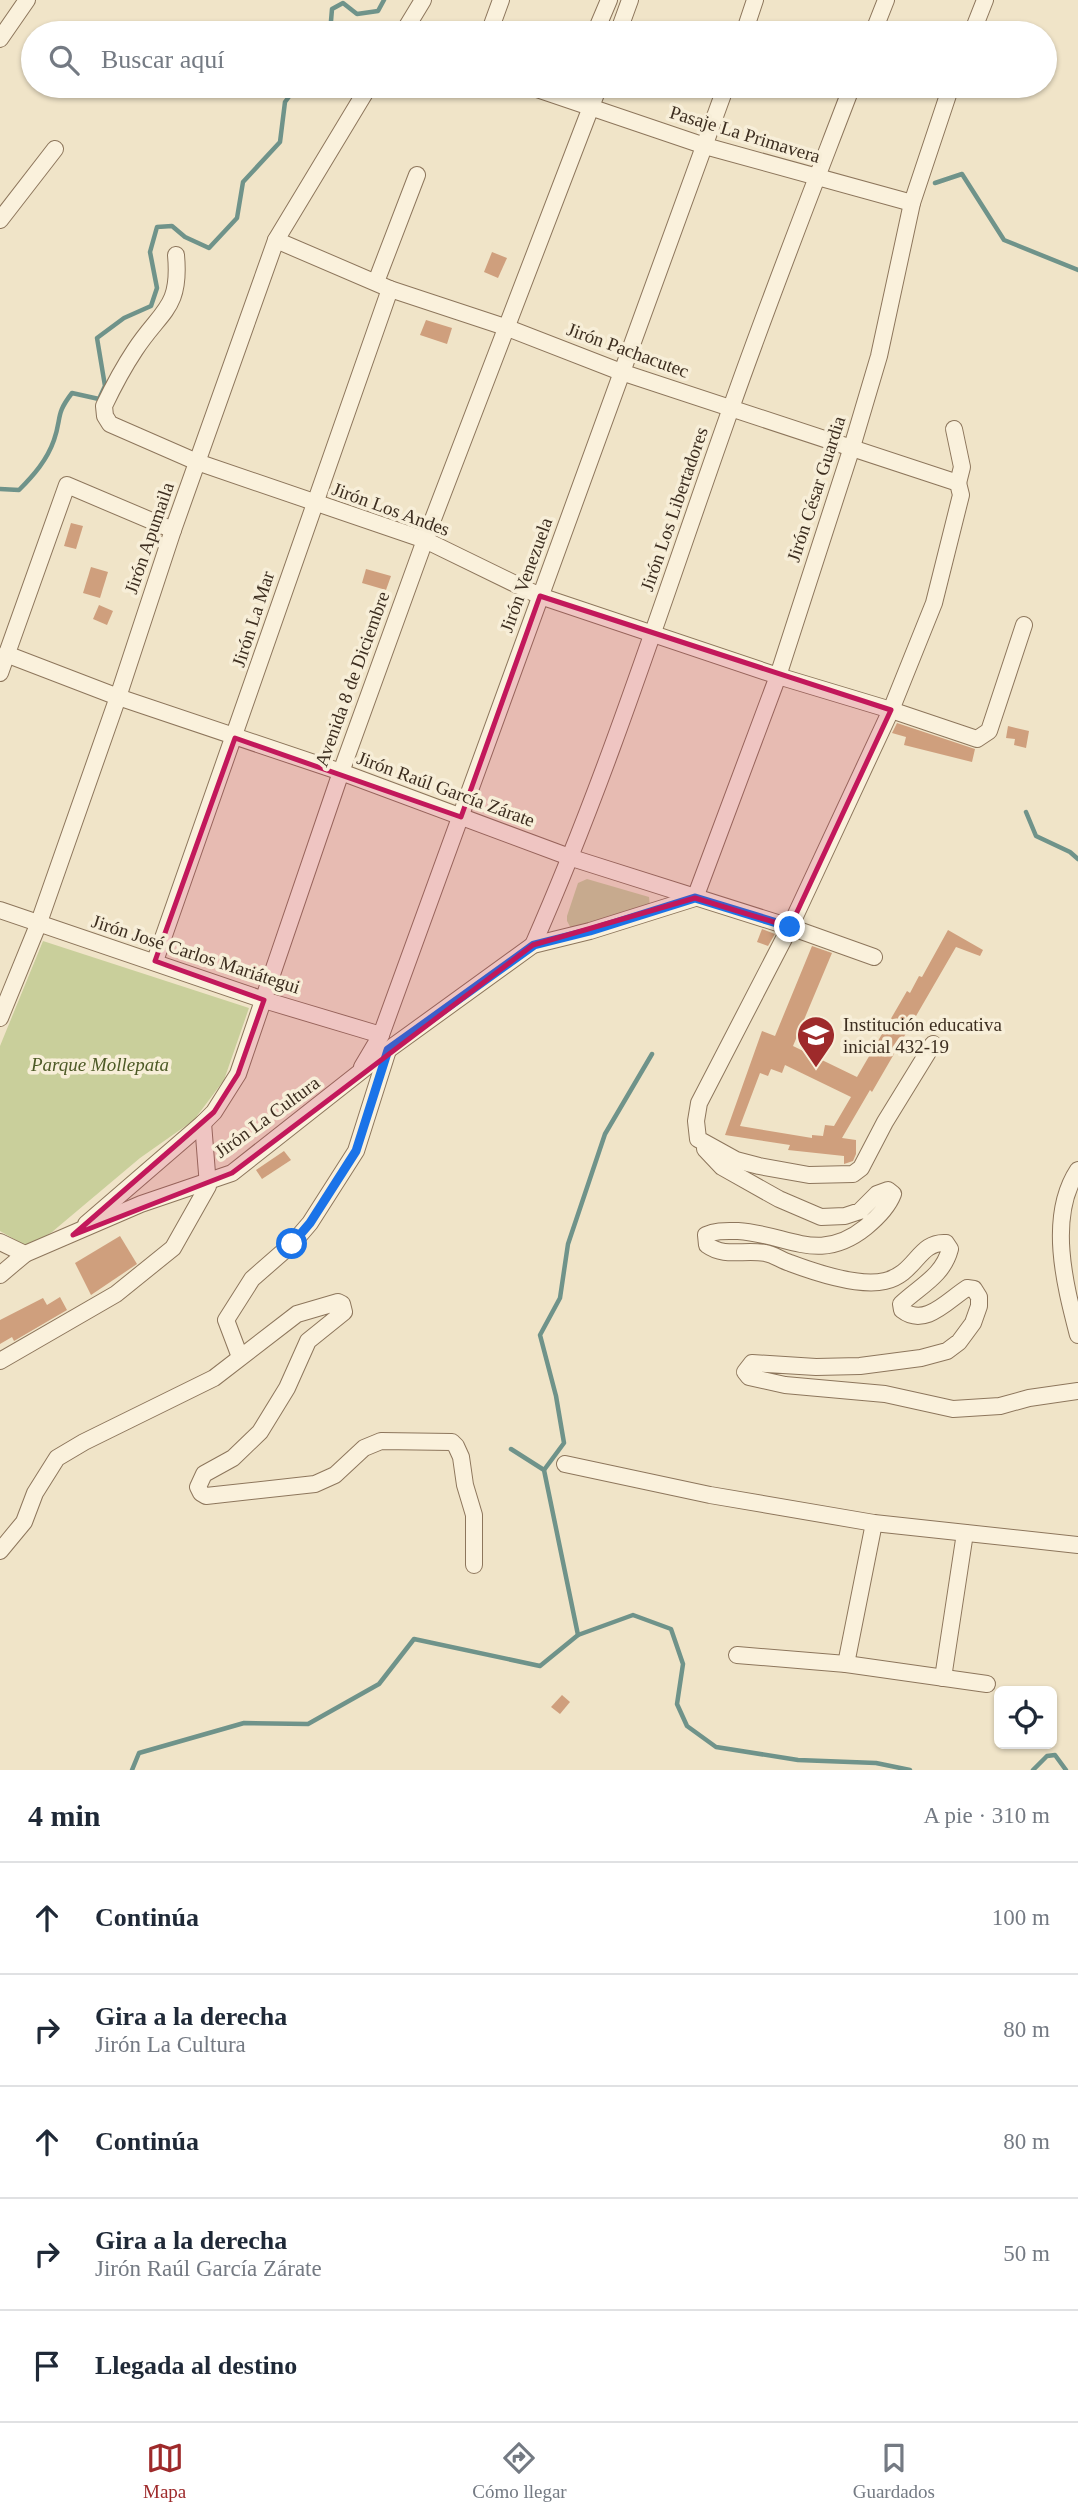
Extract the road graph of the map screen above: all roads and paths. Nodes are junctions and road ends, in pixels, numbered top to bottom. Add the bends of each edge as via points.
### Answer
1 (27, 0) edge
2 (423, 0) edge
3 (501, 0) edge
4 (609, 0) edge
5 (630, 0) edge
6 (755, 0) edge
7 (886, 0) edge
8 (985, 0) edge
9 (410, 21) edge
10 (493, 21) edge
11 (600, 21) edge
12 (622, 21) edge
13 (748, 21) edge
14 (878, 21) edge
15 (977, 21) edge
16 (0, 39) edge
17 (362, 98) edge
18 (578, 98) edge
19 (595, 98) edge
20 (722, 98) edge
21 (847, 98) edge
22 (947, 98) edge
23 (591, 108) junction
24 (705, 146) junction
25 (55, 149) dead end
26 (416, 175) dead end
27 (817, 178) junction
28 (912, 203) junction
29 (3, 210) edge
30 (276, 240) junction
31 (176, 255) dead end
32 (383, 285) junction
33 (505, 327) junction
34 (621, 372) junction
35 (731, 408) junction
36 (954, 429) dead end
37 (852, 447) junction
38 (197, 462) junction
39 (959, 489) junction
40 (313, 503) junction
41 (173, 530) junction
42 (425, 540) junction
43 (540, 596) junction
44 (1024, 625) dead end
45 (654, 634) junction
46 (6, 654) junction
47 (0, 673) edge
48 (778, 676) junction
49 (118, 697) junction
50 (891, 710) junction
51 (235, 737) junction
52 (341, 772) junction
53 (461, 817) junction
54 (572, 858) junction
55 (695, 898) junction
56 (0, 911) edge
57 (38, 925) junction
58 (790, 927) junction
59 (534, 945) junction
60 (874, 957) dead end
61 (155, 961) junction
62 (264, 1000) junction
63 (0, 1018) edge
64 (381, 1035) junction
65 (933, 1044) dead end
66 (388, 1050) junction
67 (358, 1075) junction
68 (203, 1123) junction
69 (698, 1139) junction
70 (1077, 1172) edge
71 (209, 1181) junction
72 (73, 1235) junction
73 (0, 1242) edge
74 (25, 1254) junction
75 (0, 1275) edge
76 (1077, 1329) edge
77 (240, 1357) junction
78 (0, 1361) edge
79 (1078, 1391) edge
80 (565, 1464) dead end
81 (874, 1523) junction
82 (965, 1533) junction
83 (1078, 1545) edge
84 (0, 1551) edge
85 (474, 1564) dead end
86 (737, 1655) dead end
87 (846, 1664) junction
88 (943, 1678) junction
89 (987, 1685) dead end

1 - 16 street
2 - 9 street
3 - 10 street
4 - 11 street
5 - 12 street
6 - 13 street
7 - 14 street
8 - 15 street
17 - 30 street, Jirón Apumaila
18 - 23 street, Pasaje La Primavera
19 - 23 street, Avenida 8 de Diciembre
20 - 24 street, Jirón Venezuela
21 - 27 street, Jirón Los Libertadores
22 - 28 street, Jirón César Guardia
23 - 24 street, Pasaje La Primavera
23 - 33 street, Avenida 8 de Diciembre
24 - 27 street, Pasaje La Primavera
24 - 34 street, Jirón Venezuela
25 - 29 street
26 - 32 street, Jirón La Mar
27 - 28 street, Pasaje La Primavera
27 - 35 street, Jirón Los Libertadores
28 - 37 street, Jirón César Guardia via 878,356
30 - 32 street, Jirón Pachacutec
30 - 38 street, Jirón Apumaila
31 - 38 street, Jirón Los Andes via 177,286 172,302 116,381 104,406 105,416 110,424
32 - 33 street, Jirón Pachacutec
32 - 40 street, Jirón La Mar
33 - 34 street, Jirón Pachacutec
33 - 42 street, Avenida 8 de Diciembre
34 - 35 street, Jirón Pachacutec
34 - 43 street, Jirón Venezuela
35 - 37 street, Jirón Pachacutec
35 - 45 street, Jirón Los Libertadores
36 - 39 street via 962,467
37 - 39 street, Jirón Pachacutec
37 - 48 street, Jirón César Guardia
38 - 40 street, Jirón Los Andes
38 - 41 street, Jirón Apumaila
39 - 50 street via 934,603
40 - 42 street, Jirón Los Andes
40 - 51 street, Jirón La Mar
41 - 46 street via 67,485
41 - 49 street, Jirón Apumaila
42 - 43 street, Jirón Los Andes
42 - 52 street, Avenida 8 de Diciembre
43 - 45 street, Jirón Los Andes
43 - 53 street, Jirón Venezuela
44 - 50 street, Jirón Los Andes via 989,731 977,739
45 - 48 street, Jirón Los Andes
45 - 54 street, Jirón Los Libertadores
46 - 47 street
46 - 49 street, Jirón Raúl García Zárate
48 - 50 street, Jirón Los Andes
48 - 55 street, Jirón César Guardia
49 - 51 street, Jirón Raúl García Zárate
49 - 57 street, Jirón Apumaila
50 - 58 street
51 - 52 street, Jirón Raúl García Zárate
51 - 61 street, Jirón La Mar
52 - 53 street, Jirón Raúl García Zárate
52 - 62 street, Avenida 8 de Diciembre
53 - 54 street, Jirón Raúl García Zárate
53 - 64 street, Jirón Venezuela
54 - 55 street, Jirón Raúl García Zárate
54 - 59 street, Jirón Los Libertadores
55 - 58 street, Jirón Raúl García Zárate
55 - 59 street
56 - 57 street, Jirón José Carlos Mariátegui
57 - 61 street, Jirón José Carlos Mariátegui
57 - 63 street, Jirón Apumaila
58 - 60 street, Jirón Raúl García Zárate
58 - 69 street via 699,1103
59 - 66 street, Jirón La Cultura
61 - 62 street, Jirón José Carlos Mariátegui
62 - 64 street, Jirón José Carlos Mariátegui
62 - 68 street, Avenida 8 de Diciembre via 238,1074
64 - 67 street, Jirón Venezuela
65 - 69 street via 861,1168 853,1174 809,1175 759,1166 736,1160
66 - 67 street, Jirón La Cultura
66 - 77 street via 356,1151 310,1223 252,1279 226,1320
67 - 71 street, Jirón La Cultura via 232,1172
68 - 71 street
68 - 72 street, Avenida 8 de Diciembre
69 - 79 street via 722,1167 821,1217 860,1211 883,1190 893,1194 864,1228 833,1245 802,1246 747,1232 719,1231 706,1235 707,1245 713,1249 763,1252 824,1275 882,1282 899,1277 929,1247 946,1243 950,1249 944,1265 901,1304 902,1310 930,1314 967,1288 979,1297 973,1323 947,1351 860,1366 752,1363 745,1372 749,1377 885,1394 953,1409 1000,1406
70 - 76 street via 1064,1203 1061,1244
71 - 72 street, Jirón La Cultura via 141,1204
71 - 78 street via 173,1248 116,1294
72 - 74 street, Jirón La Cultura
73 - 74 street
74 - 75 street, Jirón La Cultura
77 - 84 street via 197,1388 57,1458 35,1493 24,1522
77 - 85 street via 297,1314 330,1303 344,1307 336,1320 308,1341 260,1432 233,1458 204,1474 198,1486 201,1493 225,1495 315,1484 381,1441 452,1442 461,1457 474,1515
80 - 81 street
81 - 82 street
81 - 87 street
82 - 83 street
82 - 88 street
86 - 87 street
87 - 88 street
88 - 89 street

